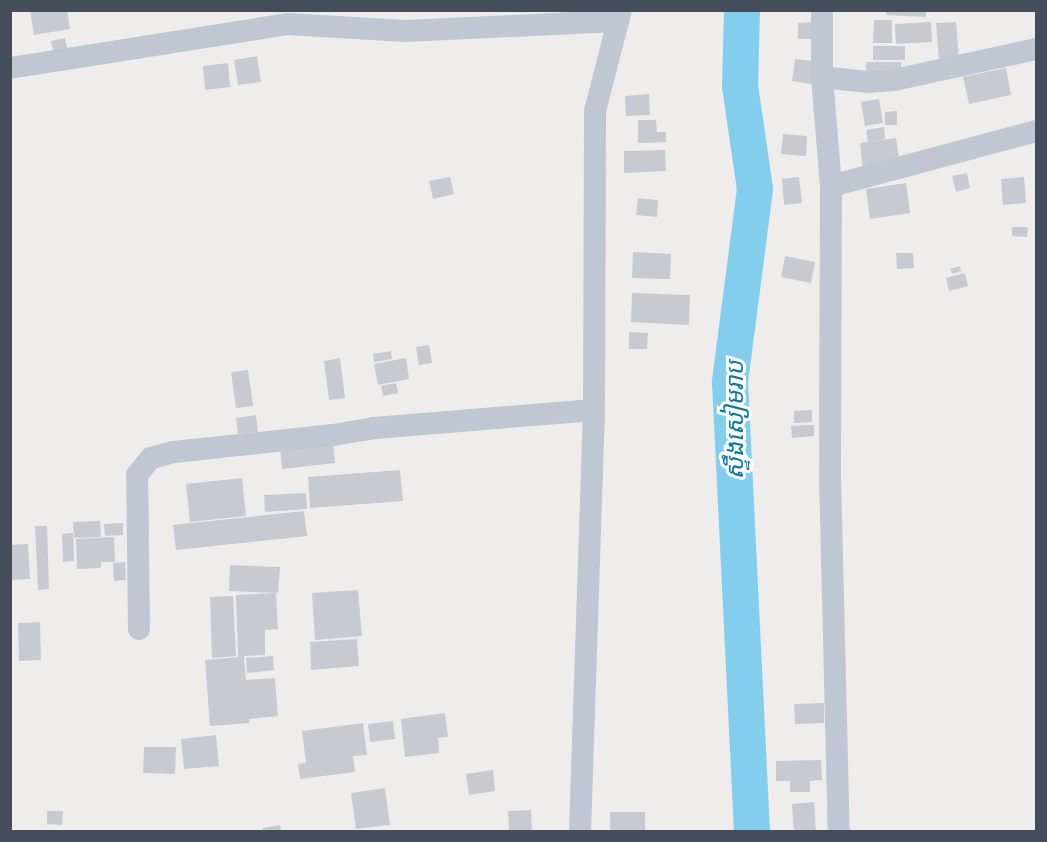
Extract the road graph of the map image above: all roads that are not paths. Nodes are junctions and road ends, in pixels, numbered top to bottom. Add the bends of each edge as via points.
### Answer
1 (822, 10) edge
2 (618, 16) edge
3 (1036, 49) edge
4 (10, 69) edge
5 (822, 77) junction
6 (1036, 131) edge
7 (831, 186) junction
8 (594, 410) junction
9 (139, 629) dead end
10 (580, 831) edge
11 (839, 831) edge

1 - 5 street
2 - 4 street via 406,31 287,24
2 - 8 street via 595,111
3 - 5 street via 894,80 867,82
5 - 7 street
6 - 7 street
7 - 11 street via 830,476
8 - 9 street via 375,428 151,458 137,475
8 - 10 street

